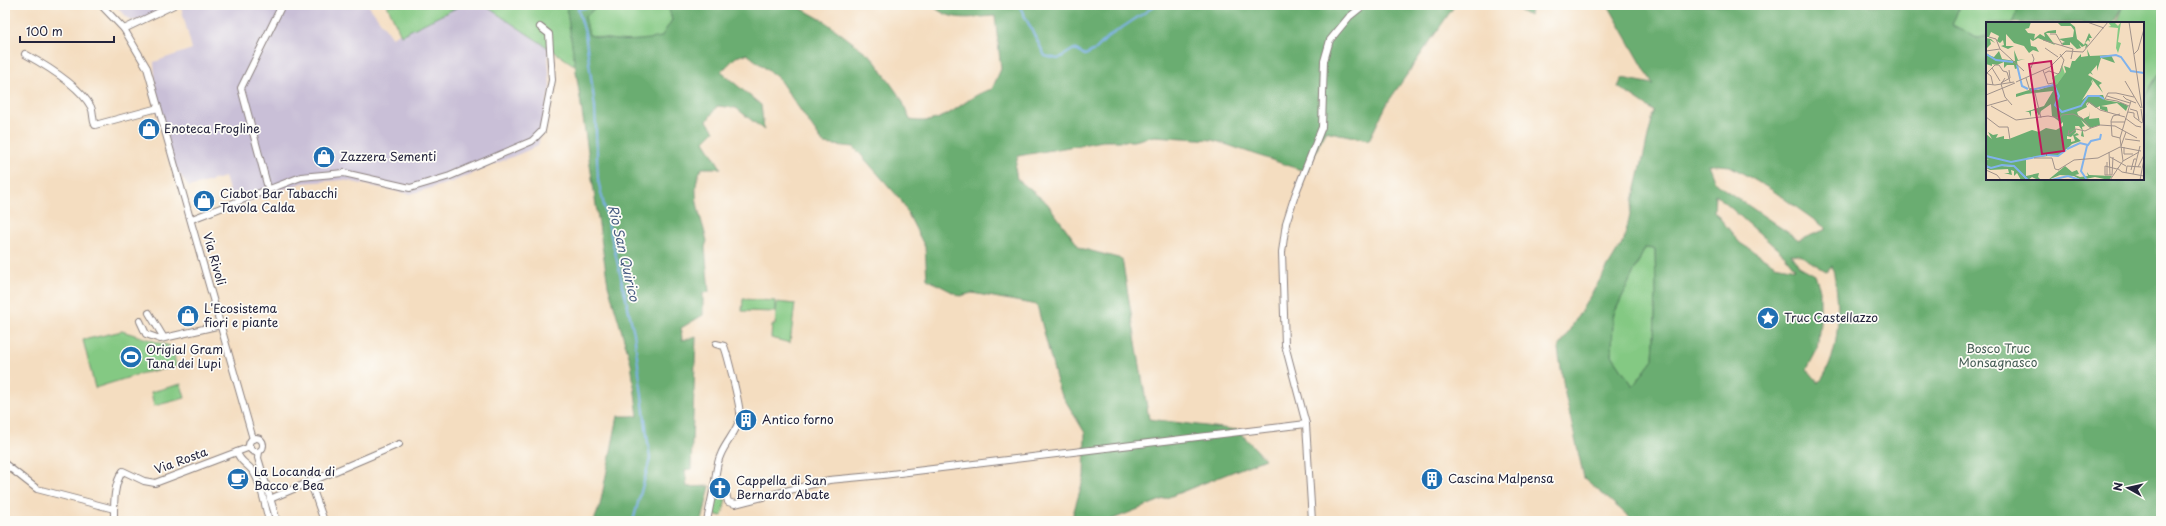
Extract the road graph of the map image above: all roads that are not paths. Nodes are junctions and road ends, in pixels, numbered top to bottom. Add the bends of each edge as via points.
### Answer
1 (101, 5) edge
2 (174, 5) edge
3 (282, 5) edge
4 (1364, 5) edge
5 (540, 27) dead end
6 (124, 29) junction
7 (25, 54) dead end
8 (158, 108) junction
9 (268, 188) junction
10 (192, 219) junction
11 (149, 313) dead end
12 (140, 322) dead end
13 (221, 325) junction
14 (164, 338) junction
15 (716, 344) dead end
16 (1306, 424) junction
17 (253, 439) junction
18 (399, 444) dead end
19 (250, 447) junction
20 (237, 452) junction
21 (258, 452) junction
22 (5, 464) edge
23 (310, 481) junction
24 (715, 481) junction
25 (270, 499) junction
26 (114, 509) junction
27 (114, 521) edge
28 (269, 521) edge
29 (277, 521) edge
30 (324, 521) edge
31 (707, 521) edge
32 (1312, 521) edge

1 - 6 street, Via Rivoli
2 - 6 street
3 - 9 street via 241,88
4 - 16 street via 1349,17 1330,40 1324,61 1322,127 1286,222 1282,252 1285,345
5 - 9 street via 549,34 552,80 542,131 532,141 450,176 410,188 344,173 301,177
6 - 8 street, Via Rivoli via 147,68
7 - 8 street via 50,67 91,106 95,125
8 - 10 street, Via Rivoli
9 - 10 street
10 - 13 street, Via Rivoli
11 - 14 street
12 - 14 street via 146,334
13 - 14 street
13 - 17 street, Via Rivoli
15 - 24 street via 724,346 727,352 734,390 741,410 738,424 721,454
16 - 24 street via 829,480 735,504 728,502 724,484
16 - 32 street
17 - 19 street
17 - 21 street, Via Rivoli via 260,439 263,443
18 - 23 street
19 - 20 street, Via Rosta
19 - 21 street via 252,451
20 - 26 street, Via Rosta via 155,483 123,471 117,485
20 - 28 street via 241,462 250,468 256,478
21 - 25 street, Via Rivoli
22 - 26 street via 37,490
23 - 25 street
23 - 30 street
24 - 31 street
25 - 29 street, Via Rivoli
26 - 27 street, Via Rosta

